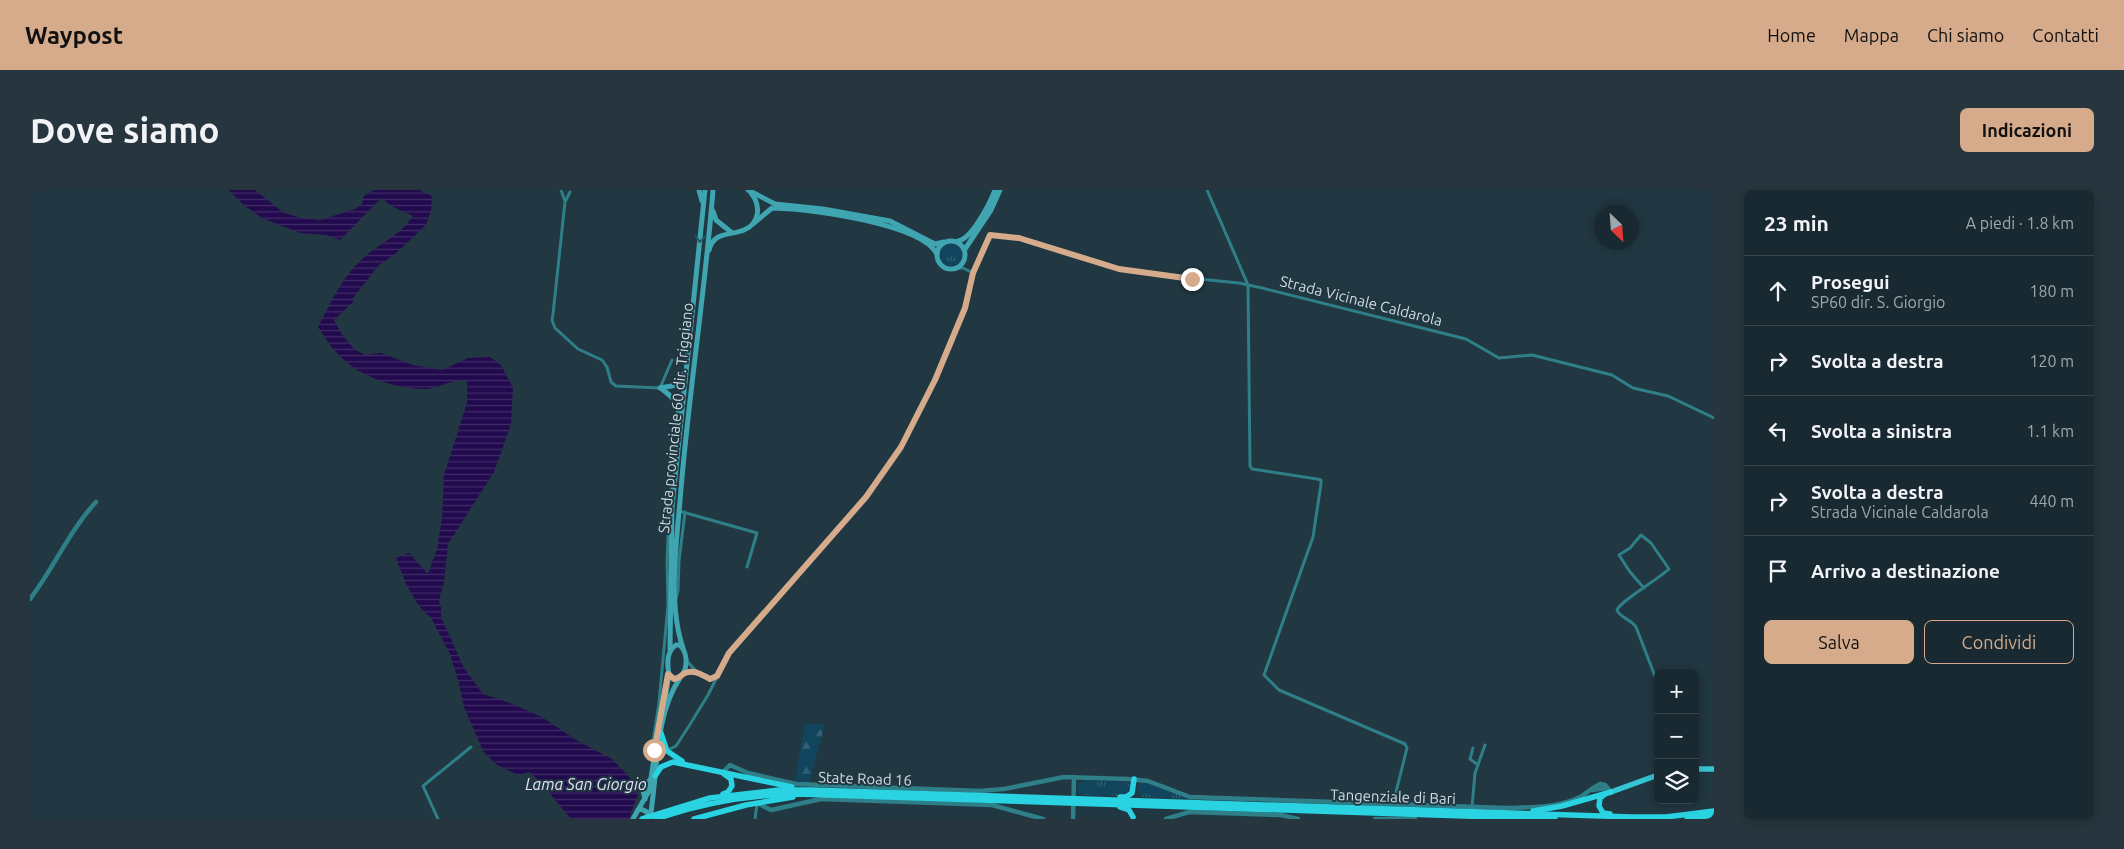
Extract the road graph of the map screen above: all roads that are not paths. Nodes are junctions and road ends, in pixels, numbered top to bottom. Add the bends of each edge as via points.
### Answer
1 (562, 190) edge
2 (699, 190) edge
3 (705, 190) edge
4 (713, 190) edge
5 (748, 190) edge
6 (995, 190) edge
7 (1000, 190) edge
8 (1208, 190) edge
9 (571, 191) edge
10 (712, 199) junction
11 (565, 202) junction
12 (703, 212) junction
13 (754, 223) junction
14 (732, 232) junction
15 (944, 242) junction
16 (958, 242) junction
17 (965, 249) junction
18 (937, 254) junction
19 (964, 265) junction
20 (973, 273) junction
21 (1248, 285) junction
22 (702, 288) junction
23 (690, 343) junction
24 (672, 360) dead end
25 (660, 388) junction
26 (1714, 418) edge
27 (679, 441) junction
28 (675, 479) junction
29 (96, 502) dead end
30 (679, 511) junction
31 (685, 512) junction
32 (747, 567) dead end
33 (1644, 588) junction
34 (30, 599) edge
35 (675, 600) junction
36 (683, 648) junction
37 (670, 650) junction
38 (666, 660) junction
39 (686, 661) junction
40 (696, 672) junction
41 (1654, 673) edge
42 (668, 674) junction
43 (682, 676) junction
44 (717, 676) junction
45 (710, 679) junction
46 (712, 686) junction
47 (661, 733) junction
48 (1485, 745) dead end
49 (471, 747) dead end
50 (1473, 748) dead end
51 (667, 751) junction
52 (654, 753) junction
53 (686, 764) junction
54 (1478, 765) junction
55 (1699, 769) edge
56 (1714, 769) edge
57 (722, 772) junction
58 (1654, 776) edge
59 (653, 777) junction
60 (1074, 777) junction
61 (1134, 779) junction
62 (1134, 788) junction
63 (1609, 790) junction
64 (812, 792) junction
65 (710, 798) junction
66 (645, 799) junction
67 (1071, 801) joint
68 (1083, 801) junction
69 (724, 803) junction
70 (757, 803) junction
71 (1179, 804) junction
72 (1393, 804) junction
73 (1472, 807) junction
74 (735, 808) junction
75 (638, 810) junction
76 (1714, 811) edge
77 (720, 812) junction
78 (1515, 813) junction
79 (663, 814) junction
80 (1714, 815) edge
81 (1632, 817) junction
82 (1133, 818) edge
83 (438, 819) edge
84 (633, 819) edge
85 (642, 819) edge
86 (650, 819) edge
87 (656, 819) edge
88 (694, 819) edge
89 (755, 819) edge
90 (1043, 819) edge
91 (1073, 819) edge
92 (1169, 819) edge
93 (1298, 819) edge
94 (1374, 819) edge
95 (1415, 819) edge
96 (1555, 819) edge
97 (1687, 819) edge

1 - 9 street
1 - 11 street
2 - 12 main road
3 - 12 main road
4 - 10 main road, Strada provinciale 60 dir. Triggiano
5 - 13 main road via 758,205
5 - 15 main road via 775,204 890,221 935,244
6 - 16 main road via 974,227
7 - 17 main road
8 - 21 street
9 - 11 street
10 - 14 main road via 716,220
10 - 22 main road, Strada provinciale 60 dir. Triggiano
11 - 25 street via 553,324 578,349 602,360 613,385
12 -> 23 main road
13 - 14 main road via 743,231
13 - 18 main road via 772,208 869,220 889,225 932,248
14 - 22 main road via 710,244
15 - 16 main road
15 - 18 main road
16 - 17 main road
17 - 19 main road
18 - 19 main road via 948,269
19 - 20 street
20 - 21 street, Strada Vicinale Caldarola via 990,235 1019,238 1133,272
20 - 44 street via 965,308 935,380 901,447 866,497 729,653
21 - 26 street, Strada Vicinale Caldarola via 1466,339 1498,358 1532,355 1612,375 1633,388 1668,396
21 - 72 street via 1250,466 1252,469 1321,480 1313,537 1264,675 1279,690 1405,744
22 - 30 main road, Strada provinciale 60 dir. Triggiano
23 - 25 main road via 680,382
23 - 27 main road
24 - 25 street
25 - 27 main road via 670,394 679,408
27 - 28 main road
28 - 37 main road via 670,543
28 - 38 street via 670,492
29 - 34 street via 82,518
30 - 31 street
30 - 35 main road, Strada provinciale 60 dir. Triggiano
31 - 32 street via 757,533
31 - 35 street
33 - 33 street via 1669,569 1651,543 1641,535 1620,555
33 - 41 street via 1620,604 1617,610 1636,626
35 - 36 main road, Strada provinciale 60 dir. Triggiano
36 - 37 main road via 678,644
36 - 39 main road, Strada provinciale 60 dir. Triggiano
37 - 38 main road
38 - 42 main road
38 - 52 street via 653,741
39 - 40 street
39 - 43 main road
40 - 43 street
40 - 45 street
42 - 43 main road via 674,679
42 - 52 main road
43 - 47 main road via 670,696
44 - 45 street
44 - 46 street
45 - 46 street
46 - 51 street via 685,733
47 - 51 highway
47 - 59 main road
48 - 54 street
49 - 83 street via 422,786
50 - 54 street via 1470,759
51 - 53 highway
52 - 59 main road
53 - 57 highway
53 - 59 highway via 668,762
54 - 73 street
55 - 56 main road
57 - 60 street via 730,765 748,773 796,784 980,791
57 - 64 highway
57 - 65 highway via 730,779 731,789
58 - 63 main road
59 - 66 main road
59 - 66 main road via 647,783 641,782
59 - 86 main road
60 - 61 street
60 - 91 street
61 - 62 highway
61 - 72 street via 1190,797
62 - 68 highway via 1126,797 1096,797
62 - 71 highway via 1141,798 1170,799
63 - 73 street via 1600,784 1576,798 1551,805
63 - 78 highway via 1562,806
63 - 81 highway via 1600,798 1601,811
64 - 65 highway, State Road 16 via 763,791
64 - 67 highway, State Road 16
64 - 69 highway, State Road 16
64 - 70 highway
65 - 79 highway, State Road 16
66 - 75 main road
67 - 68 highway, Tangenziale di Bari
68 - 71 highway, Tangenziale di Bari
68 - 82 highway via 1095,807 1126,808
69 - 74 highway
69 - 77 highway
69 - 79 highway, State Road 16
70 - 74 highway
70 - 89 street
70 - 90 street via 771,810 821,799 992,805
71 - 78 highway, Tangenziale di Bari
71 - 82 highway via 1171,809 1143,808
71 - 96 highway, Tangenziale di Bari
72 - 73 street
74 - 77 highway
75 - 84 main road
75 - 86 main road via 645,810
76 - 81 highway, Tangenziale di Bari
77 - 88 highway
78 - 81 highway, Tangenziale di Bari
79 - 85 highway
79 - 87 highway
80 - 97 highway
92 - 93 street via 1189,812 1281,815
94 - 95 street

